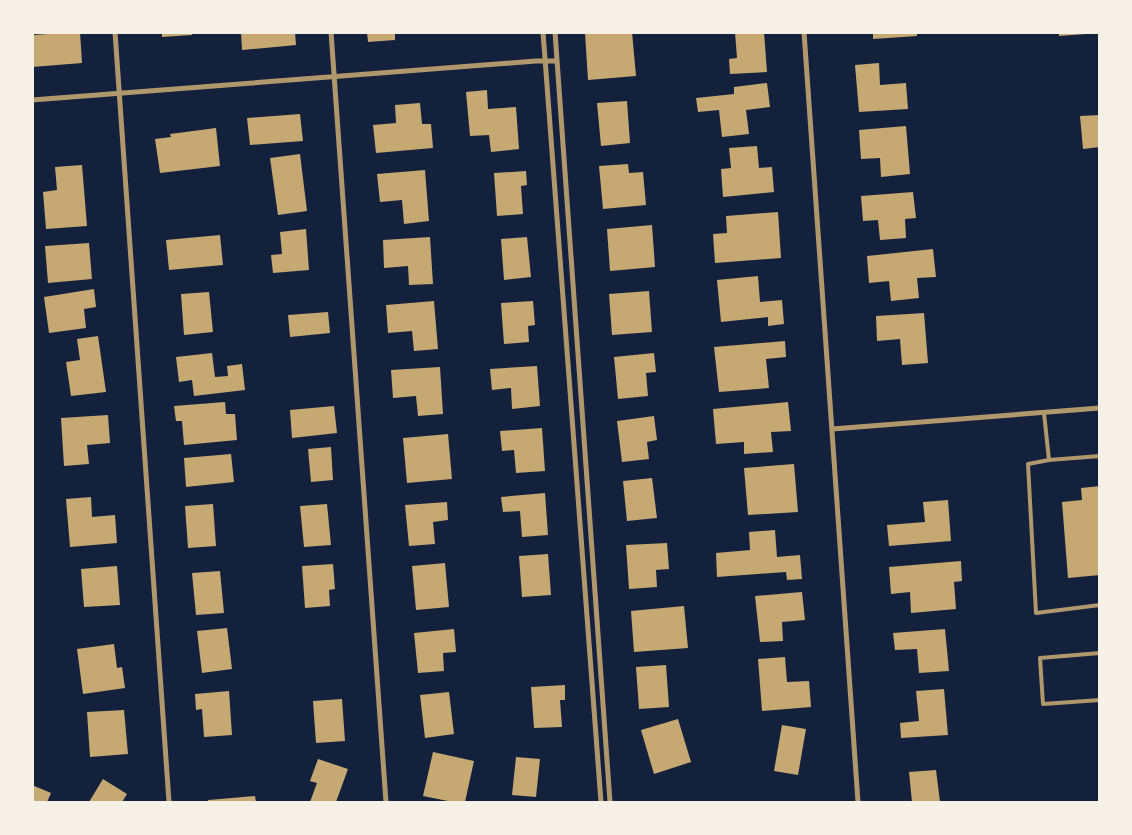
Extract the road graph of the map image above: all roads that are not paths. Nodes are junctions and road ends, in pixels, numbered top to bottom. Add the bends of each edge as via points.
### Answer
1 (115, 32) edge
2 (331, 32) edge
3 (544, 32) edge
4 (555, 32) edge
5 (804, 32) edge
6 (545, 60) junction
7 (556, 61) junction
8 (334, 77) junction
9 (119, 94) junction
10 (32, 100) edge
11 (1100, 408) edge
12 (1044, 413) junction
13 (832, 429) junction
14 (1100, 456) edge
15 (1050, 460) junction
16 (1100, 605) edge
17 (1100, 653) edge
18 (1100, 700) edge
19 (169, 802) edge
20 (386, 802) edge
21 (601, 802) edge
22 (610, 802) edge
23 (858, 802) edge

1 - 9 street
2 - 8 street
3 - 6 street
4 - 7 street
5 - 13 street
6 - 7 street
6 - 8 street
6 - 21 street
7 - 22 street
8 - 9 street
8 - 20 street
9 - 10 street
9 - 19 street
11 - 12 street
12 - 13 street
12 - 15 lane
13 - 23 street
14 - 15 lane
15 - 16 lane via 1028,464 1036,613
17 - 18 lane via 1040,658 1043,704

